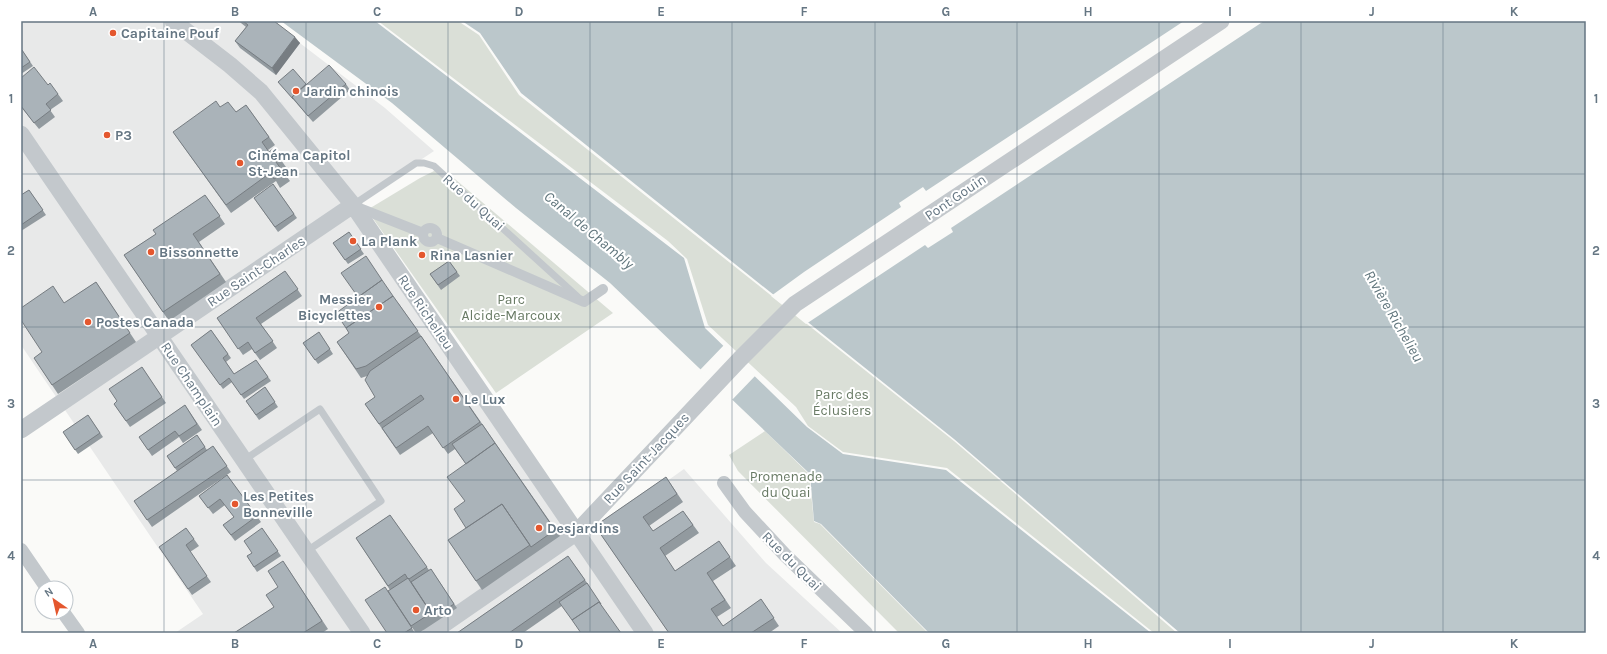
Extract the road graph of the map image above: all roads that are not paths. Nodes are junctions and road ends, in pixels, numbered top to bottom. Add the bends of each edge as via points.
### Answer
1 (173, 21) edge
2 (1221, 21) edge
3 (21, 134) edge
4 (353, 205) junction
5 (603, 289) dead end
6 (584, 302) junction
7 (159, 336) junction
8 (706, 394) joint
9 (21, 430) edge
10 (244, 460) junction
11 (724, 483) dead end
12 (577, 532) junction
13 (21, 550) edge
14 (306, 552) junction
15 (42, 580) edge
16 (69, 620) edge
17 (78, 633) edge
18 (362, 633) edge
19 (431, 633) edge
20 (645, 633) edge
21 (866, 633) edge

1 - 4 street, Rue Richelieu via 260,92
2 - 8 street, Pont Gouin via 794,304
3 - 7 street, Rue Champlain
4 - 6 street via 423,233 423,238 429,242 434,242 437,238
4 - 6 lane, Rue du Quai via 416,164 434,166
4 - 7 street, Rue Saint-Charles
4 - 12 street, Rue Richelieu
5 - 6 street
7 - 9 street, Rue Saint-Charles
7 - 10 street, Rue Champlain
8 - 12 street, Rue Saint-Jacques
10 - 14 street, Rue Champlain
10 - 14 lane via 320,409 382,501
11 - 21 street, Rue du Quai via 745,512 785,555
12 - 19 street, Rue Saint-Jacques
12 - 20 street, Rue Richelieu
13 - 15 street
14 - 18 street, Rue Champlain
16 - 17 street

